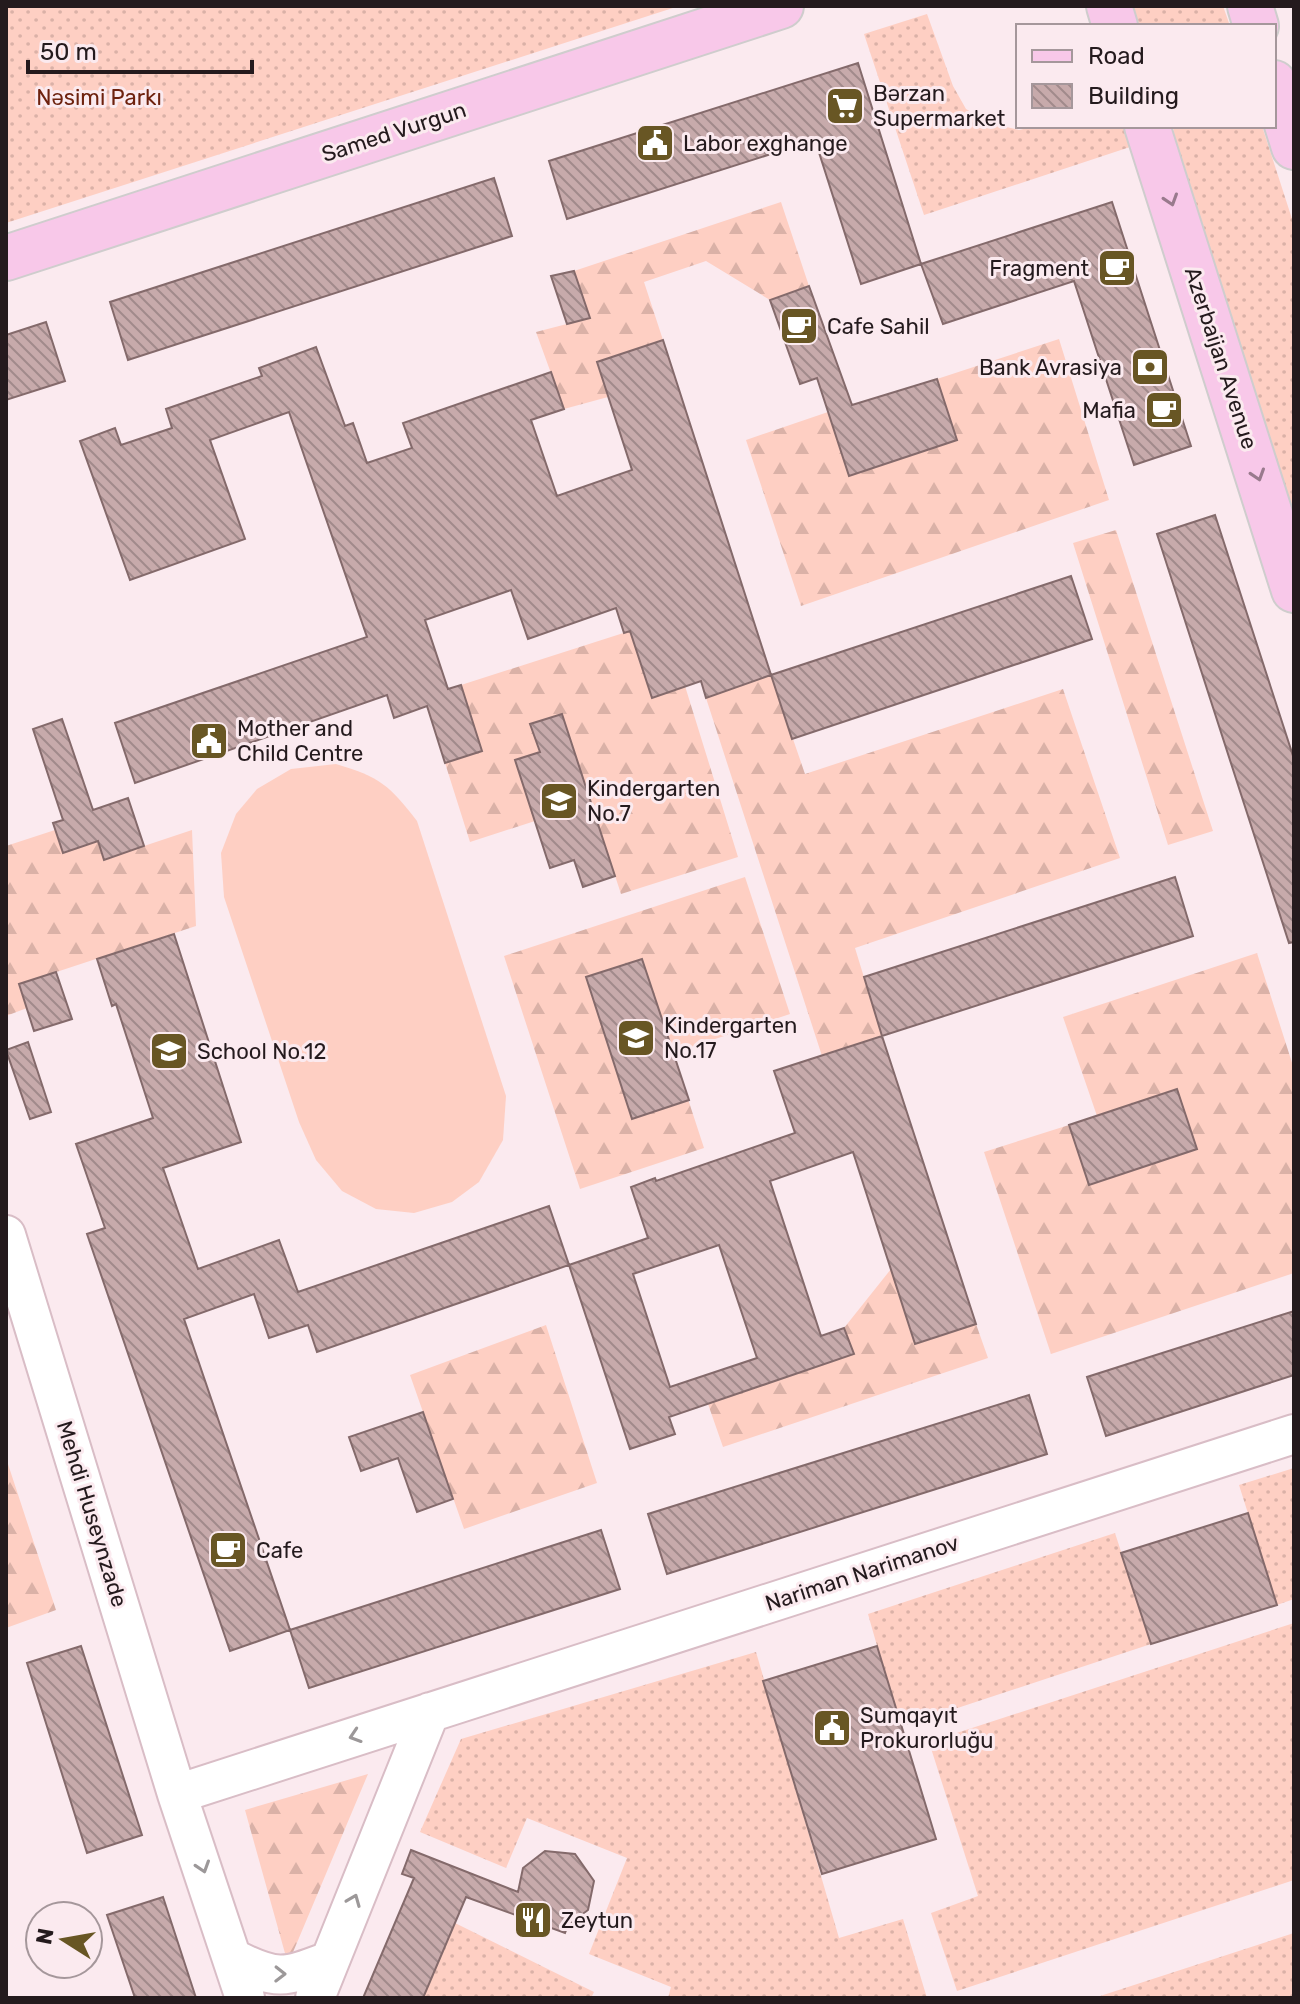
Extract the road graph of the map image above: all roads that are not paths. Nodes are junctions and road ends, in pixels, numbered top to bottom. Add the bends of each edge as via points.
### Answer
1 (781, 6) edge
2 (1276, 89) edge
3 (1148, 128) edge
4 (1294, 147) edge
5 (6, 258) edge
6 (1294, 590) edge
7 (6, 1235) edge
8 (1294, 1434) edge
9 (430, 1712) junction
10 (177, 1794) junction
11 (232, 1958) junction
12 (329, 1961) junction
13 (245, 1998) edge
14 (315, 1998) edge

1 - 5 main road, Samed Vurgun
2 - 4 main road
3 -> 6 main road, Azerbaijan Avenue
7 - 10 street, Mehdi Huseynzade
8 - 9 street, Nariman Narimanov
9 -> 10 street, Nariman Narimanov
12 -> 9 street
10 -> 11 street, Mehdi Huseynzade
11 -> 12 street via 265,1974 289,1976
11 - 13 street, Mehdi Huseynzade
12 - 14 street

